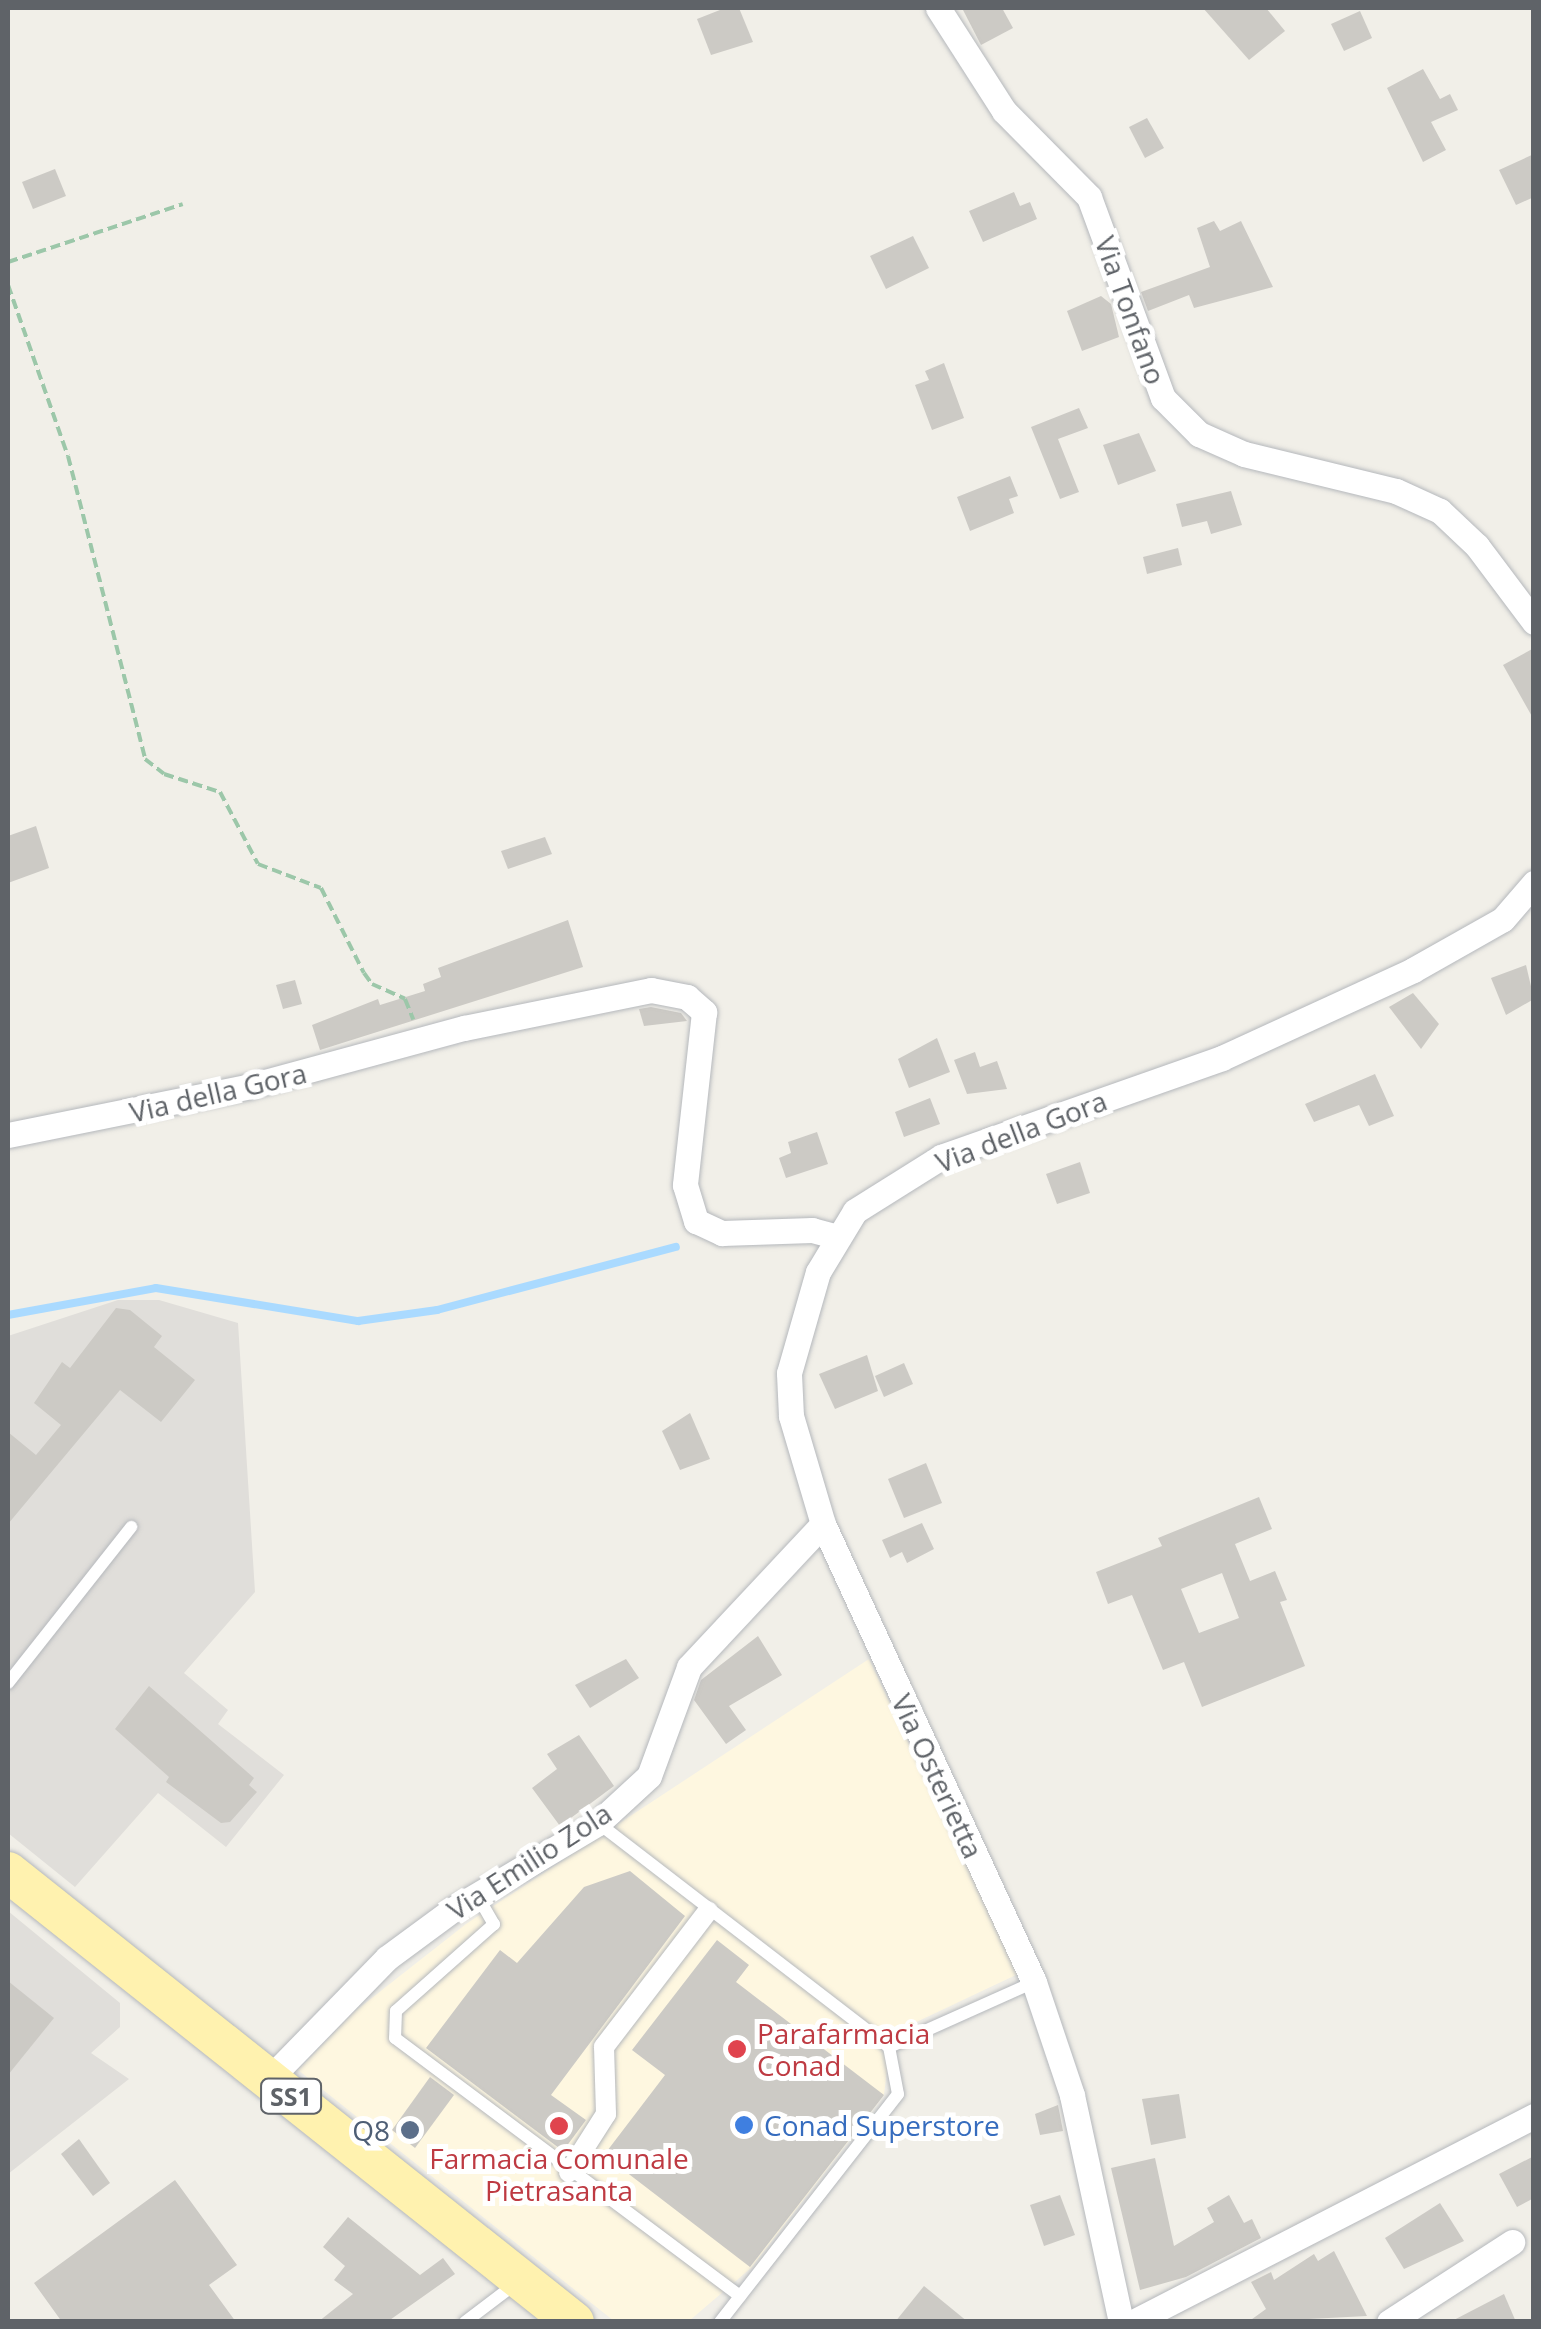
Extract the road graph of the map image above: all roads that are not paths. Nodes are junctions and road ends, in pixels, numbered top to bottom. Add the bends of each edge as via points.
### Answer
1 (938, 8) edge
2 (1534, 622) edge
3 (1534, 883) edge
4 (8, 1136) edge
5 (835, 1236) junction
6 (823, 1524) junction
7 (130, 1527) dead end
8 (8, 1683) edge
9 (598, 1823) junction
10 (8, 1872) edge
11 (477, 1895) junction
12 (708, 1911) junction
13 (1034, 1982) junction
14 (889, 2048) junction
15 (269, 2078) junction
16 (1534, 2116) edge
17 (569, 2172) junction
18 (1512, 2242) dead end
19 (521, 2280) junction
20 (740, 2296) junction
21 (465, 2322) edge
22 (574, 2322) edge
23 (720, 2322) edge
24 (1121, 2322) edge
25 (1132, 2322) edge
26 (1389, 2322) edge

1 - 2 street, Via Tonfano via 1004,111 1089,196 1163,398 1199,434 1244,454 1396,491 1440,511 1477,546
3 - 5 street, Via della Gora via 1504,919 1413,970 1222,1058 941,1157 855,1211
4 - 5 street, Via della Gora via 624,993 687,997 704,1012 706,1038 685,1184 689,1211 722,1233 812,1230
5 - 6 street, Via Osterietta via 818,1272 787,1394
6 - 9 street, Via Emilio Zola via 689,1667 660,1758
6 - 13 street, Via Osterietta
7 - 8 lane
9 - 11 street, Via Emilio Zola
9 - 12 lane
10 - 15 main road, SS1
11 - 15 street, Via Emilio Zola via 387,1958
11 - 17 lane via 494,1924 396,2011 395,2038
12 - 14 lane
12 - 17 street via 604,2047 606,2114
13 - 14 lane
13 - 24 street, Via Osterietta via 1072,2095
14 - 20 lane via 898,2094
15 - 19 main road, SS1
16 - 25 street
17 - 20 lane
18 - 26 street
19 - 21 lane
19 - 22 main road, SS1
20 - 23 lane

